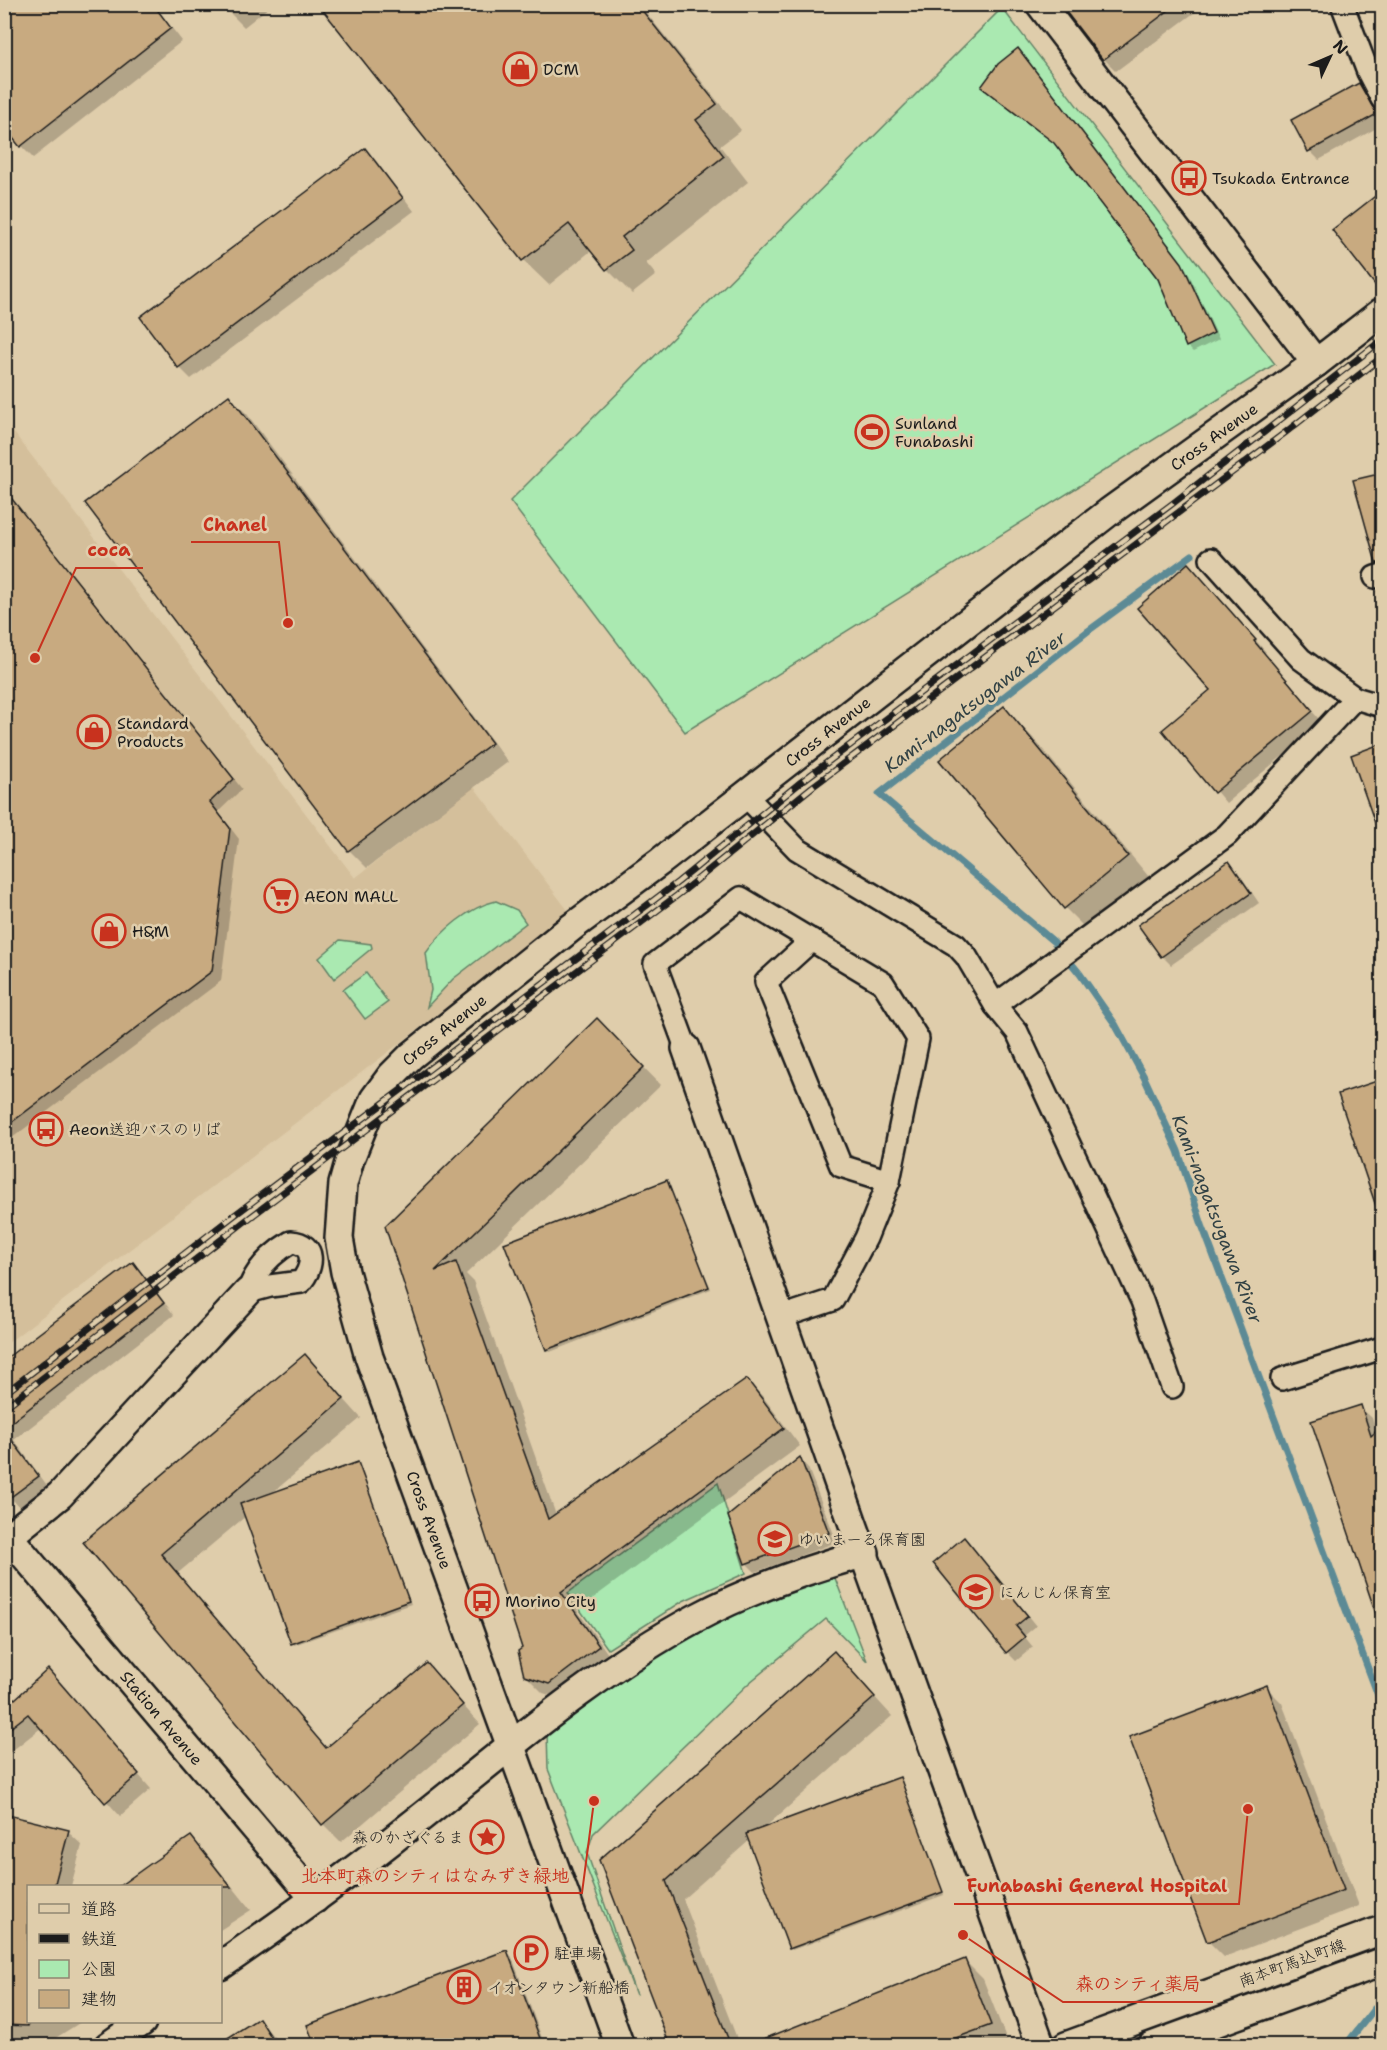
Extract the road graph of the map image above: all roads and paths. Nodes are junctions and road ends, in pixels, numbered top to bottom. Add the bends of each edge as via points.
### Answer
1 (1040, 4) edge
2 (1342, 4) edge
3 (1383, 99) edge
4 (1383, 312) edge
5 (1316, 363) junction
6 (1211, 559) dead end
7 (1354, 698) junction
8 (1383, 706) edge
9 (745, 795) junction
10 (812, 940) junction
11 (995, 1005) junction
12 (686, 1047) joint
13 (889, 1181) junction
14 (248, 1292) dead end
15 (781, 1317) junction
16 (1383, 1348) edge
17 (1282, 1379) dead end
18 (1172, 1387) dead end
19 (6, 1538) edge
20 (865, 1553) junction
21 (512, 1746) junction
22 (315, 1899) junction
23 (1383, 1930) edge
24 (1383, 1962) edge
25 (222, 1965) edge
26 (141, 2023) edge
27 (108, 2046) edge
28 (620, 2046) edge
29 (1041, 2046) edge
30 (1066, 2046) edge
31 (1152, 2046) edge

1 - 5 street
2 - 3 street via 1368,72
4 - 5 street, Cross Avenue
5 - 9 street, Cross Avenue via 1109,512
6 - 7 street via 1301,659
7 - 8 street
7 - 11 street via 1227,835
9 - 11 street via 797,849 956,945
9 - 21 street, Cross Avenue via 411,1056 374,1099 343,1184 339,1238 366,1347
10 - 12 street via 741,898 655,964
10 - 13 street via 883,983 918,1039
10 - 13 street via 766,982 841,1166
11 - 18 street via 1017,1032 1142,1301
12 - 15 street
13 - 15 street via 866,1238 833,1300
14 - 19 street via 60,1495
15 - 20 street
16 - 17 street
19 - 22 street, Station Avenue
20 - 21 street via 757,1591 697,1618 604,1676
20 - 29 street
21 - 22 street
21 - 28 street, Cross Avenue
22 - 25 street
23 - 30 street, 南本町馬込町線
24 - 31 street, 南本町馬込町線
26 - 27 street

